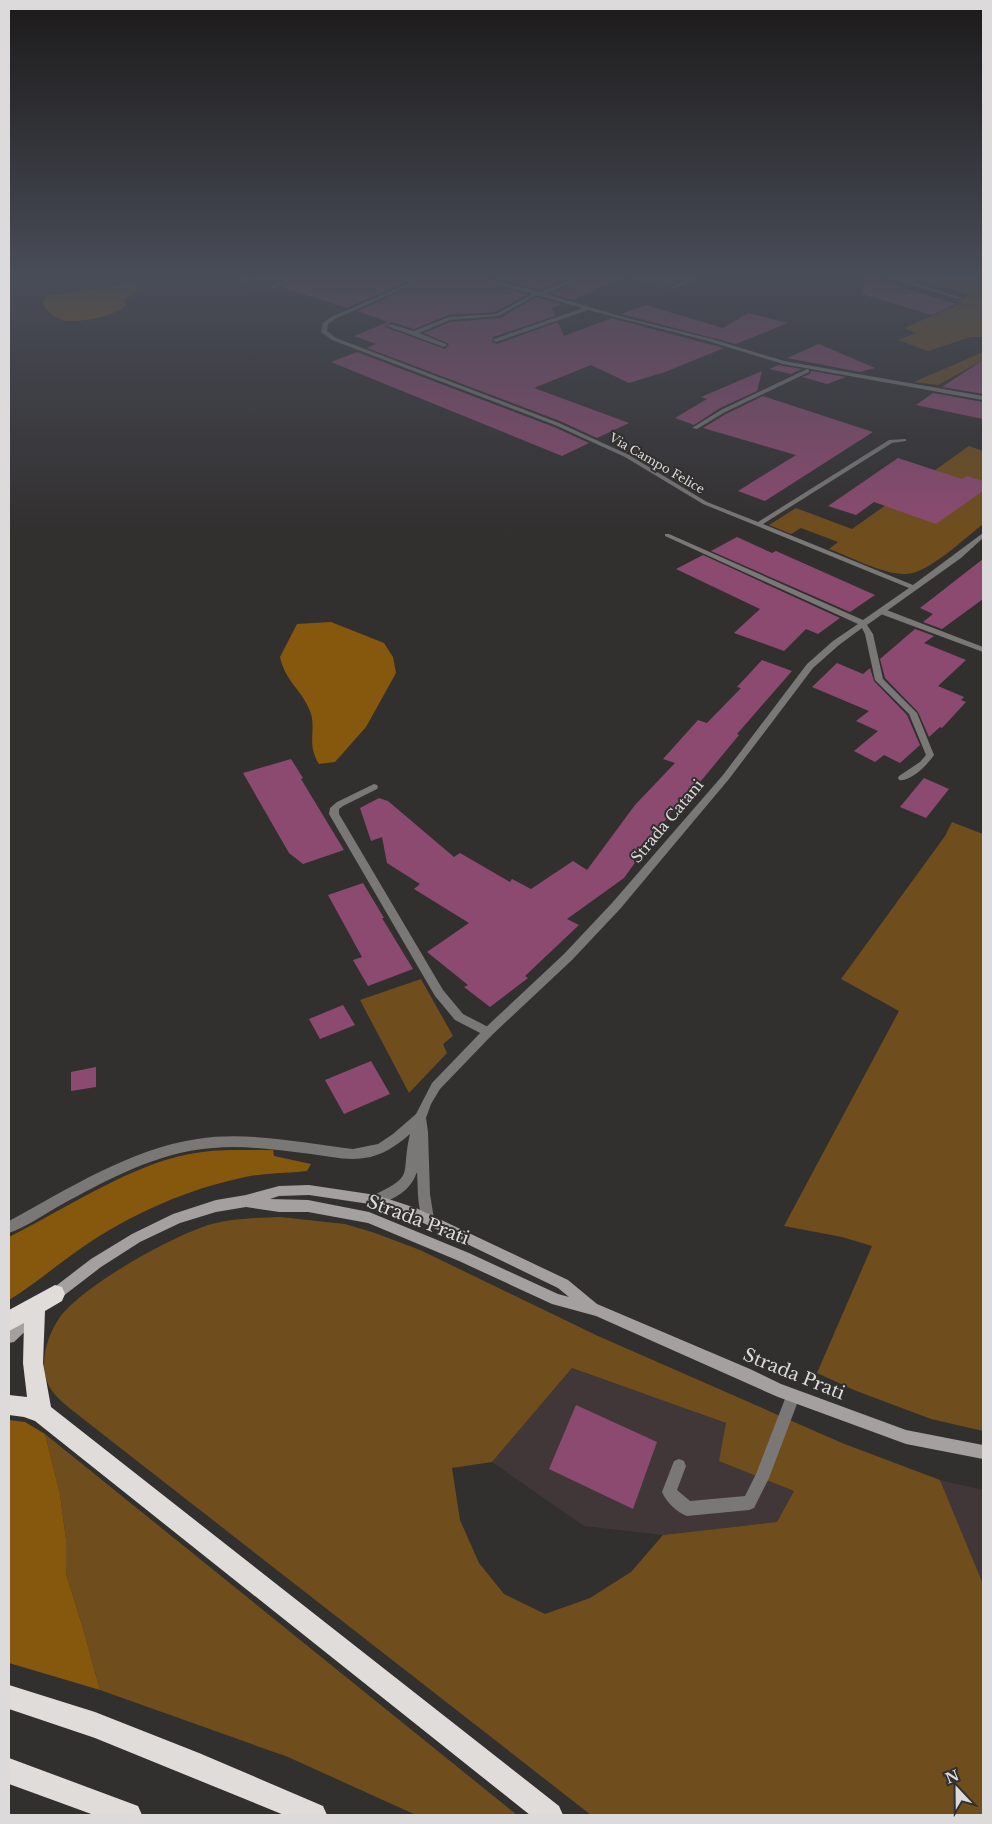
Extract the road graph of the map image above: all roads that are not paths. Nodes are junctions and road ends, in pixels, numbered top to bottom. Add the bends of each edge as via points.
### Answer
1 (395, 362) edge
2 (783, 362) joint
3 (807, 371) junction
4 (855, 375) junction
5 (983, 398) edge
6 (696, 428) dead end
7 (904, 440) dead end
8 (758, 524) junction
9 (667, 535) dead end
10 (983, 535) edge
11 (913, 587) junction
12 (881, 611) junction
13 (862, 623) junction
14 (983, 650) edge
15 (902, 778) dead end
16 (374, 787) dead end
17 (488, 1032) junction
18 (420, 1116) junction
19 (376, 1200) junction
20 (246, 1201) junction
21 (428, 1219) junction
22 (9, 1227) edge
23 (55, 1294) junction
24 (597, 1310) junction
25 (35, 1312) junction
26 (9, 1321) edge
27 (9, 1337) edge
28 (793, 1396) junction
29 (9, 1404) edge
30 (42, 1413) junction
31 (983, 1452) edge
32 (679, 1466) dead end
33 (9, 1697) edge
34 (9, 1771) edge
35 (129, 1815) edge
36 (314, 1815) edge
37 (550, 1815) edge

1 - 8 street, Via Campo Felice via 603,444 705,503
2 - 3 street
2 - 4 street
3 - 4 street
3 - 6 street via 722,411
4 - 5 street
7 - 8 street via 891,441
8 - 11 street, Via Campo Felice
9 - 13 street
10 - 11 street, Strada Catani
11 - 12 street, Strada Catani
12 - 13 street, Strada Catani
12 - 14 street
13 - 15 street via 869,634 880,680 912,713 930,755 924,764
13 - 17 street, Strada Catani via 810,666 726,777 616,906 568,957
16 - 17 street via 340,804 334,814 439,992 459,1017
17 - 18 street, Strada Catani via 436,1086
18 - 19 street, Strada Catani via 414,1138 411,1176 396,1191
18 - 21 street via 424,1139 422,1187
18 - 22 street via 390,1144 369,1153 237,1141 197,1144 156,1154
19 - 20 street, Strada Prati via 309,1190 279,1191
19 - 21 street, Strada Prati
20 - 23 street, Strada Prati via 200,1210 161,1226 96,1263
20 - 24 street, Strada Prati via 308,1206 369,1218 557,1300
21 - 24 street, Strada Prati via 563,1284
23 - 25 street, Strada Prati
23 - 26 highway
24 - 28 street, Strada Prati
25 - 27 street, Strada Prati
25 - 30 highway via 33,1373
28 - 31 street, Strada Prati via 906,1437
28 - 32 street via 762,1478 749,1503 687,1508 669,1492
29 - 30 highway
30 - 37 highway
33 - 36 highway via 104,1729
34 - 35 highway

